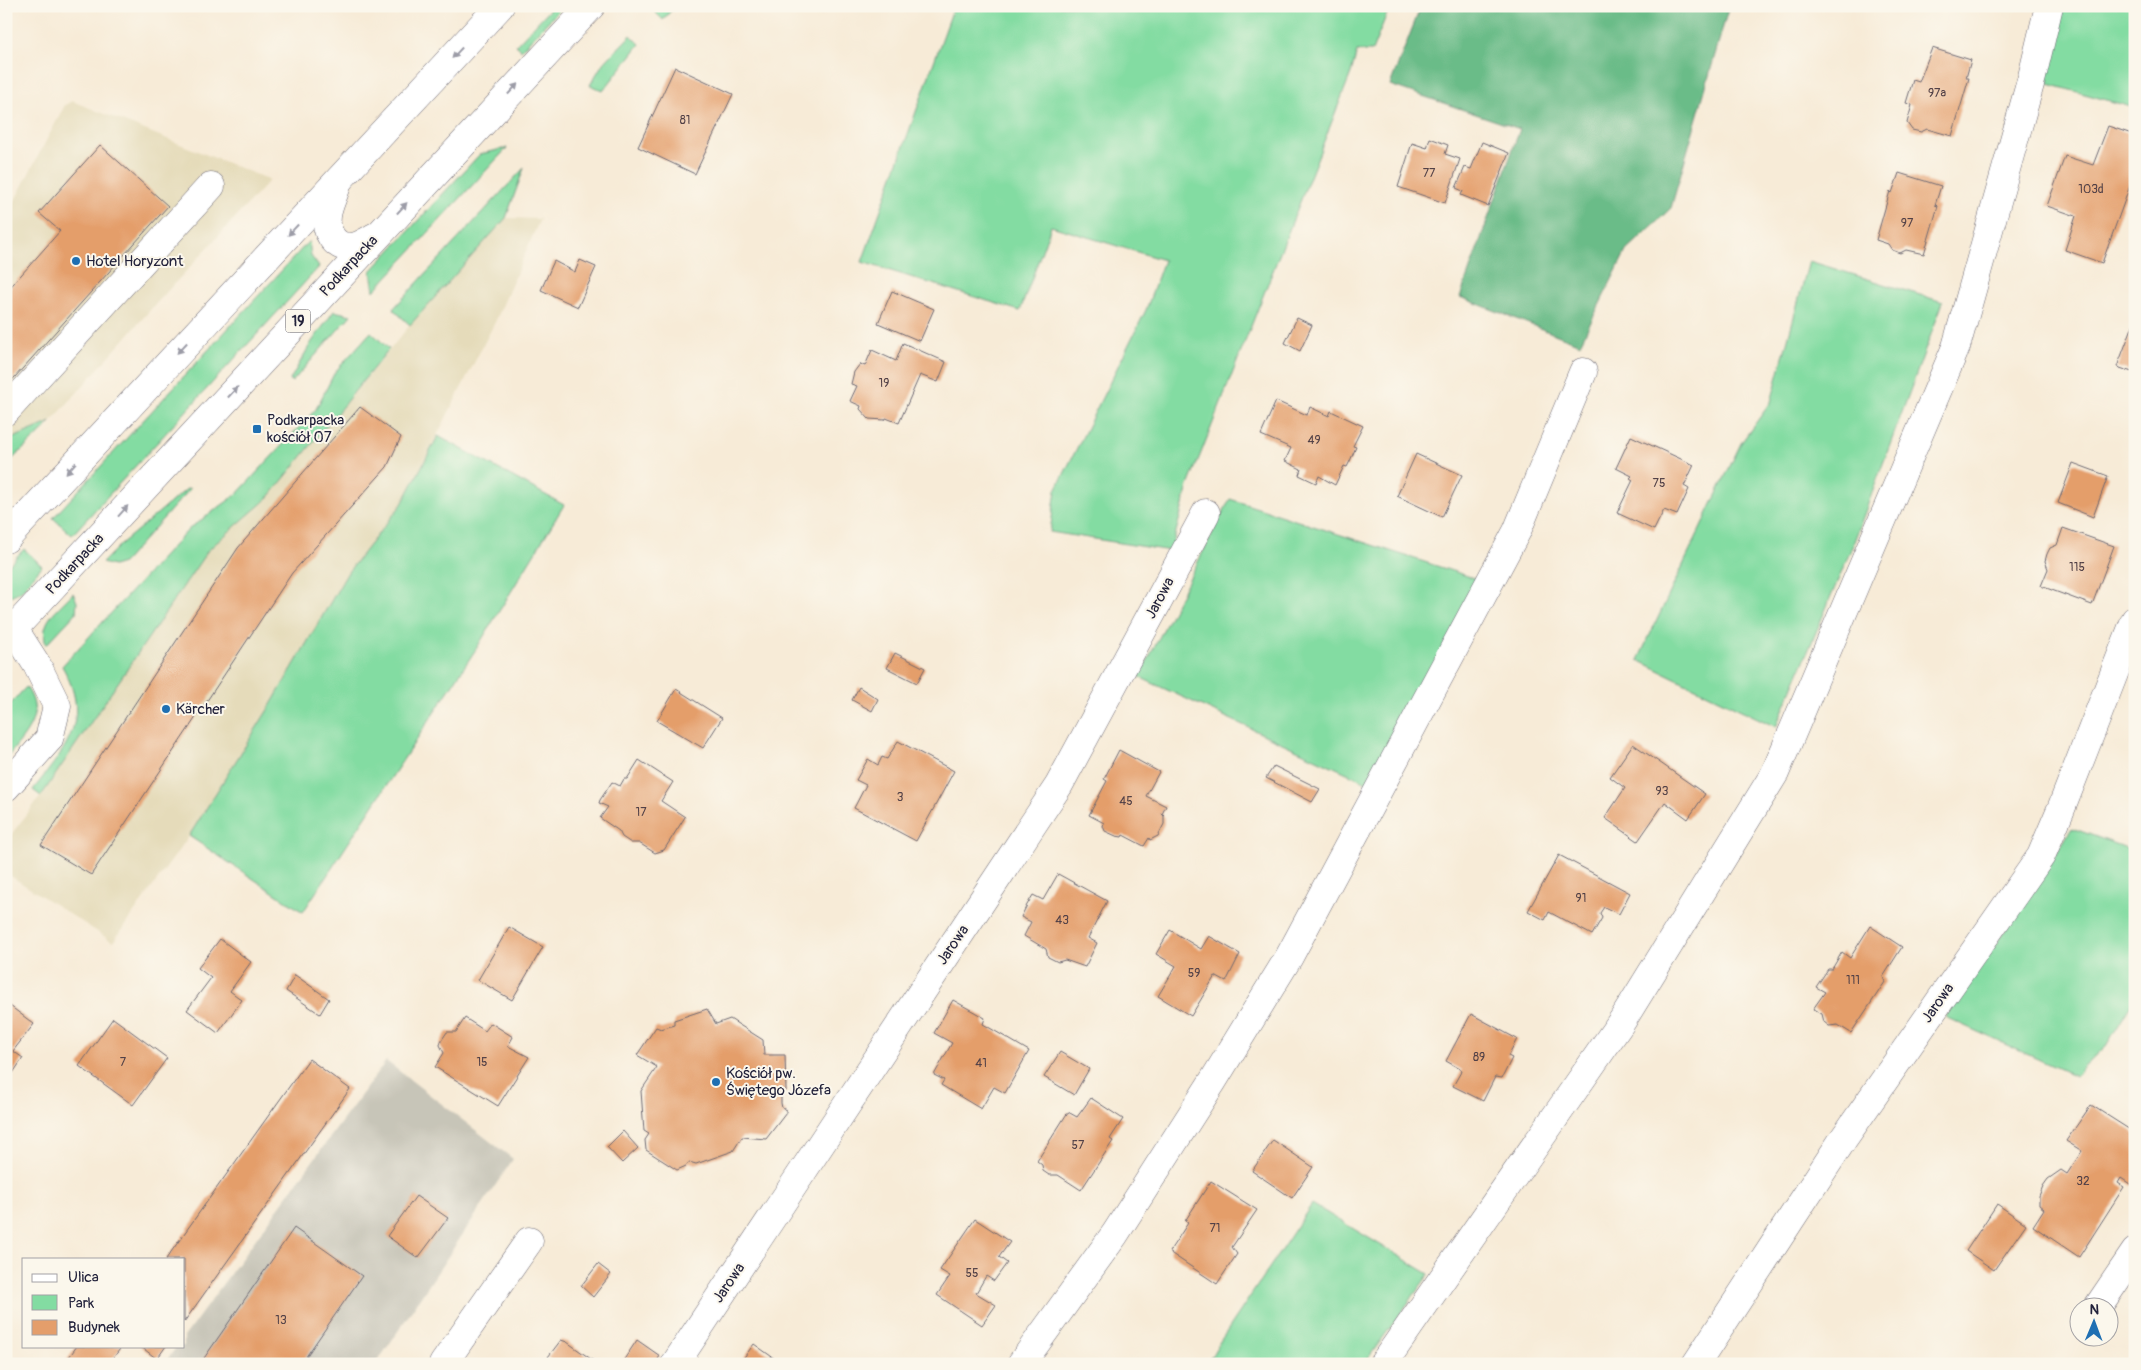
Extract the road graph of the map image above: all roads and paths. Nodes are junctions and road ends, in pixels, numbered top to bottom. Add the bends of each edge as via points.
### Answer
1 (500, 6) edge
2 (591, 6) edge
3 (2049, 6) edge
4 (338, 182) junction
5 (211, 186) dead end
6 (376, 236) junction
7 (1583, 372) dead end
8 (6, 411) edge
9 (1206, 513) dead end
10 (6, 539) edge
11 (2135, 620) edge
12 (9, 634) edge
13 (6, 787) edge
14 (529, 1241) dead end
15 (2135, 1252) edge
16 (2104, 1298) edge
17 (443, 1364) edge
18 (675, 1364) edge
19 (1021, 1364) edge
20 (1383, 1364) edge
21 (1696, 1364) edge

1 -> 4 main road
6 -> 2 main road, Podkarpacka / 19
3 - 20 main road via 2032,78 1956,347 1775,773 1622,1021
4 - 6 main road via 327,214 331,238 349,247
4 -> 10 main road
5 - 8 main road
12 -> 6 main road, Podkarpacka / 19
7 - 19 main road via 1517,531 1289,957 1115,1234
9 - 18 main road, Jarowa via 1058,786
11 - 21 main road, Jarowa via 2041,856 1844,1138
12 - 13 main road via 37,665 57,706 48,739
14 - 17 main road
15 - 16 main road

